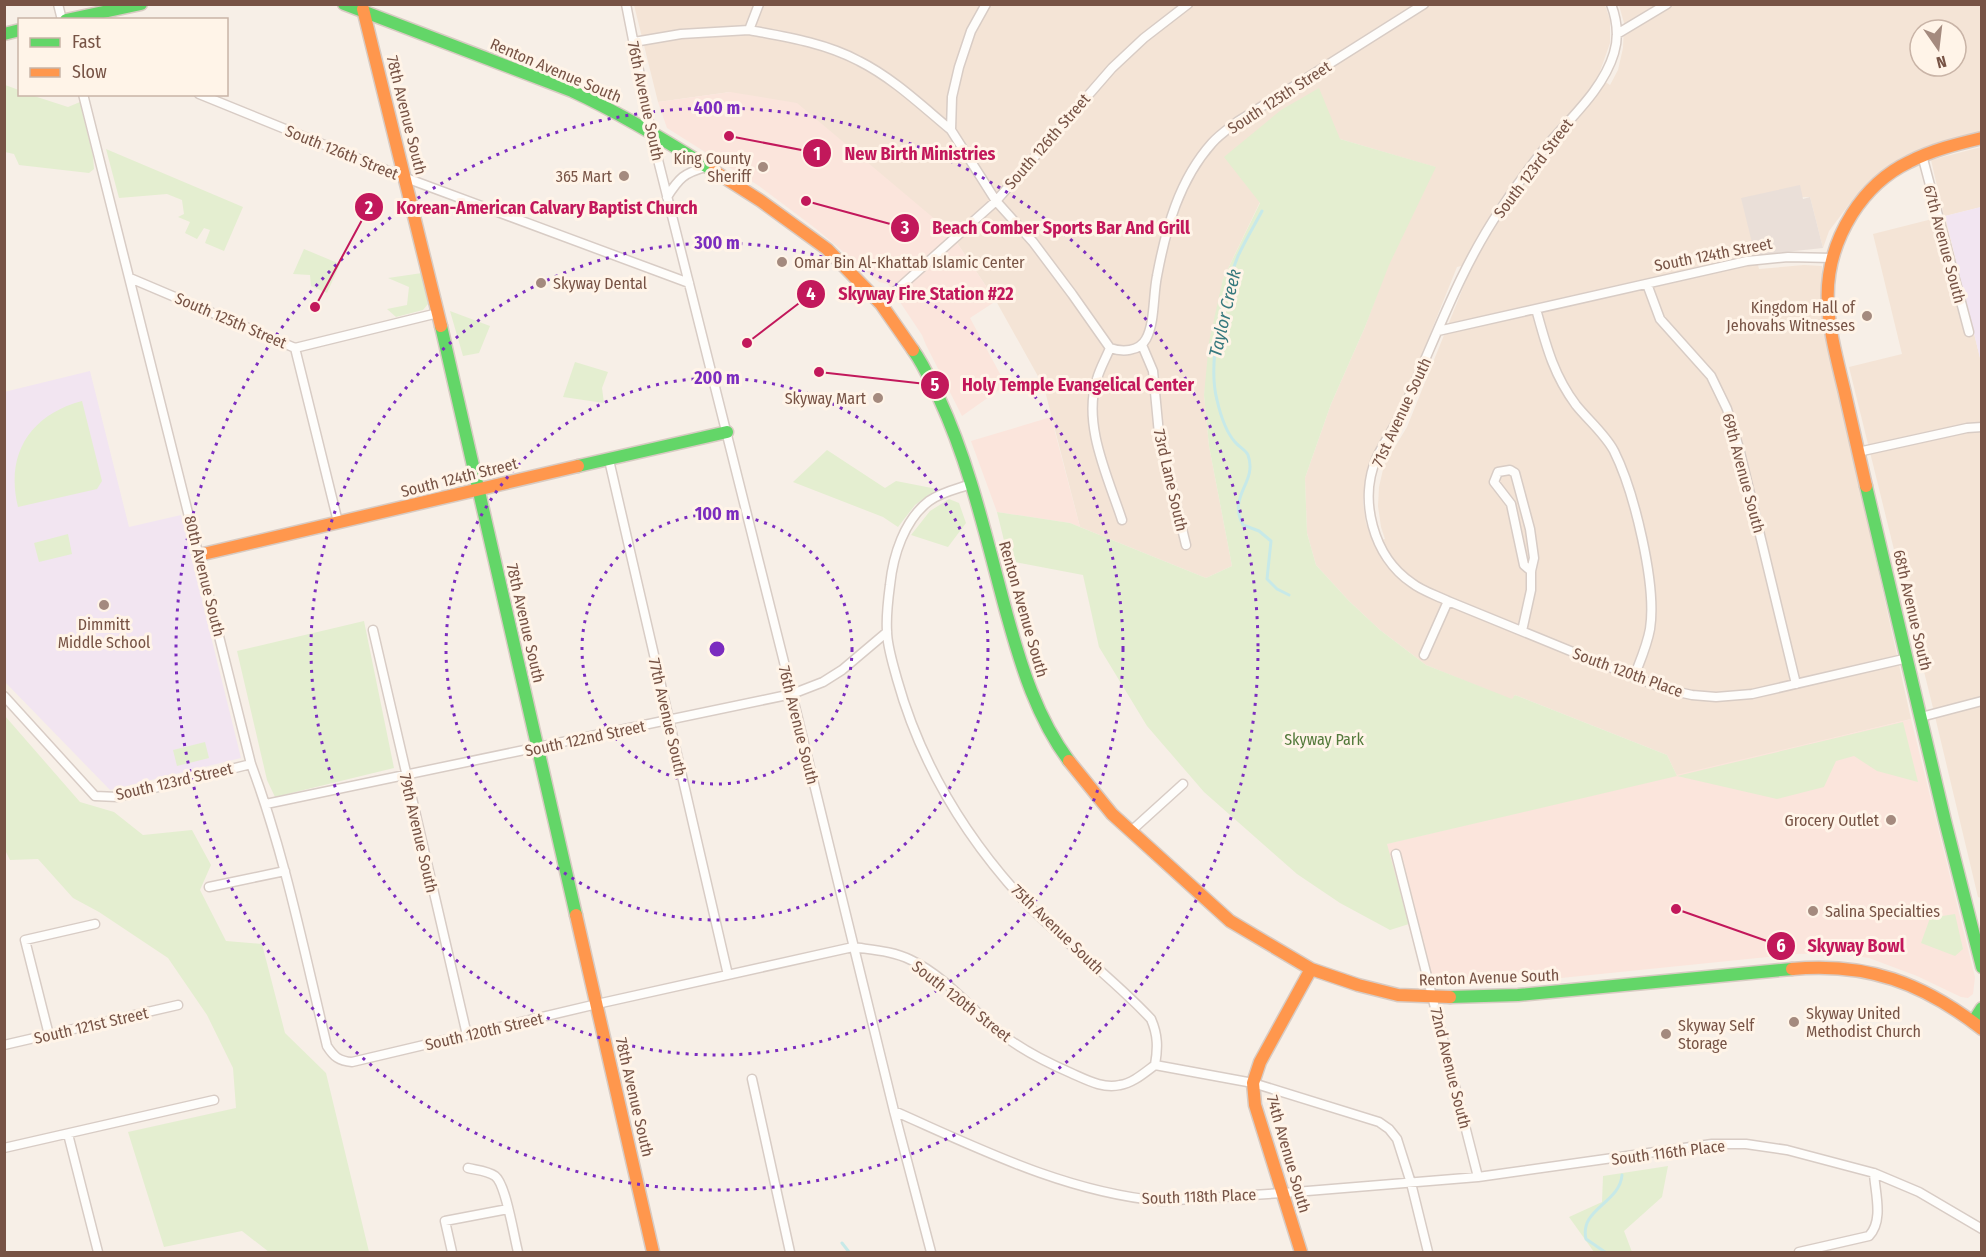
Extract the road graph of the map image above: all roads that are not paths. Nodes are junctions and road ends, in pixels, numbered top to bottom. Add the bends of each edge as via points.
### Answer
1 (141, 4) edge
2 (344, 4) edge
3 (626, 4) edge
4 (759, 4) edge
5 (986, 4) edge
6 (1188, 4) edge
7 (1424, 4) edge
8 (1611, 4) edge
9 (1667, 4) edge
10 (362, 8) edge
11 (74, 18) edge
12 (749, 30) junction
13 (1617, 34) junction
14 (634, 42) junction
15 (84, 96) edge
16 (204, 96) edge
17 (951, 130) junction
18 (651, 132) junction
19 (1982, 138) edge
20 (1922, 155) junction
21 (706, 166) junction
22 (406, 178) junction
23 (668, 197) junction
24 (996, 201) junction
25 (1832, 258) junction
26 (130, 278) junction
27 (689, 283) junction
28 (1647, 284) junction
29 (881, 304) junction
30 (1536, 309) junction
31 (438, 313) junction
32 (1438, 331) junction
33 (1969, 332) dead end
34 (1142, 345) junction
35 (295, 348) junction
36 (1110, 348) junction
37 (1982, 427) edge
38 (727, 432) junction
39 (1858, 452) junction
40 (609, 460) junction
41 (971, 484) junction
42 (478, 488) junction
43 (1122, 520) dead end
44 (338, 522) junction
45 (1186, 545) dead end
46 (199, 555) junction
47 (1531, 571) junction
48 (1448, 601) junction
49 (373, 630) dead end
50 (1522, 631) junction
51 (887, 632) junction
52 (1424, 655) dead end
53 (1908, 658) junction
54 (1634, 677) junction
55 (1796, 684) junction
56 (792, 694) junction
57 (4, 696) edge
58 (1982, 701) edge
59 (1921, 717) junction
60 (669, 720) junction
61 (538, 748) junction
62 (251, 764) junction
63 (406, 776) junction
64 (1183, 784) dead end
65 (266, 804) junction
66 (1130, 832) junction
67 (1396, 854) dead end
68 (285, 871) junction
69 (209, 887) dead end
70 (95, 924) dead end
71 (853, 947) junction
72 (1982, 967) edge
73 (1311, 969) junction
74 (728, 975) junction
75 (1434, 998) junction
76 (597, 1004) junction
77 (178, 1005) dead end
78 (1982, 1008) edge
79 (1977, 1025) edge
80 (49, 1035) junction
81 (467, 1035) junction
82 (4, 1045) edge
83 (333, 1056) joint
84 (1155, 1065) junction
85 (752, 1079) dead end
86 (1253, 1083) junction
87 (214, 1100) dead end
88 (894, 1111) junction
89 (68, 1134) junction
90 (4, 1148) edge
91 (468, 1168) dead end
92 (1874, 1173) junction
93 (1478, 1177) junction
94 (1411, 1183) junction
95 (1283, 1193) junction
96 (507, 1209) junction
97 (1982, 1229) edge
98 (98, 1252) edge
99 (452, 1252) edge
100 (518, 1252) edge
101 (653, 1252) edge
102 (790, 1252) edge
103 (931, 1252) edge
104 (1301, 1252) edge
105 (1428, 1252) edge
106 (1799, 1252) edge

1 - 11 street
2 - 10 street, Renton Avenue South
3 - 14 street, 76th Avenue South
4 - 12 street
5 - 17 street via 971,31 959,67 952,97
6 - 24 street, South 126th Street via 1112,68
7 - 34 street, South 125th Street via 1237,122 1214,141 1183,186 1173,211 1157,276 1150,331
8 - 13 street, South 123rd Street
9 - 13 street
10 - 18 street, Renton Avenue South via 572,91
10 - 22 street, 78th Avenue South
12 - 14 street via 681,34
12 - 17 street via 804,40 859,61
13 - 32 street, South 123rd Street via 1614,53 1598,85 1544,149 1500,211 1474,252
14 - 18 street, 76th Avenue South
15 - 26 street, 80th Avenue South
16 - 22 street, South 126th Street
17 - 24 street
18 - 21 street, Renton Avenue South
18 - 23 street, 76th Avenue South
19 - 20 street
20 - 25 street via 1868,192 1844,227
20 - 33 street, 67th Avenue South
21 - 23 street, 76th Avenue South via 683,175
21 - 29 street, Renton Avenue South via 812,237
22 - 27 street, South 126th Street
22 - 31 street, 78th Avenue South
23 - 27 street, 76th Avenue South
24 - 29 street, South 126th Street
24 - 36 street via 1039,251
25 - 28 street, South 124th Street via 1747,261
25 - 39 street, 68th Avenue South via 1828,310
26 - 35 street, South 125th Street
26 - 46 street, 80th Avenue South
27 - 38 street, 76th Avenue South
28 - 30 street, South 124th Street
28 - 55 street, 69th Avenue South via 1660,319 1711,376 1727,409
29 - 41 street, Renton Avenue South via 922,363 953,429
30 - 32 street, South 124th Street
30 - 54 street via 1560,381 1613,449 1627,482 1647,567 1650,598 1650,628
31 - 35 street, South 125th Street
31 - 42 street, 78th Avenue South
32 - 48 street, 71st Avenue South via 1400,419 1377,458 1369,501 1372,522 1387,559 1412,583
34 - 36 street via 1127,351
34 - 45 street, 73rd Lane South via 1153,371 1159,434
35 - 44 street
36 - 43 street via 1097,380 1094,418 1097,442
37 - 39 street
38 - 40 street, South 124th Street
38 - 56 street, 76th Avenue South
39 - 53 street, 68th Avenue South
40 - 42 street, South 124th Street
40 - 60 street, 77th Avenue South
41 - 51 street, 75th Avenue South via 929,501 904,534 892,570
41 - 66 street, Renton Avenue South via 1018,656 1037,705 1061,750
42 - 44 street, South 124th Street
42 - 61 street, 78th Avenue South
44 - 46 street, South 124th Street
46 - 62 street, 80th Avenue South
47 - 47 street via 1534,558 1519,483 1510,470 1498,472 1494,482 1511,504 1524,566
47 - 50 street
48 - 50 street, South 120th Place
48 - 52 street
49 - 63 street, 79th Avenue South
50 - 54 street, South 120th Place
51 - 56 street, South 122nd Street via 842,670
51 - 84 street, 75th Avenue South via 906,710 938,783 975,842 1028,905 1151,1019 1157,1031
53 - 55 street, South 120th Place
53 - 59 street, 68th Avenue South
54 - 55 street, South 120th Place via 1669,690 1716,697
56 - 60 street, South 122nd Street
56 - 71 street, 76th Avenue South
57 - 62 street, South 123rd Street via 96,796 118,797
58 - 59 street
59 - 72 street, 68th Avenue South
60 - 61 street, South 122nd Street
60 - 74 street, 77th Avenue South
61 - 63 street, South 122nd Street
61 - 76 street, 78th Avenue South
62 - 65 street, 80th Avenue South
63 - 65 street, South 122nd Street
63 - 81 street, 79th Avenue South
64 - 66 street
65 - 68 street, 80th Avenue South
66 - 73 street, Renton Avenue South via 1230,921
67 - 75 street, 72nd Avenue South
68 - 69 street
68 - 83 street, 80th Avenue South via 327,1046
70 - 80 street via 25,940
71 - 74 street, South 120th Street
71 - 84 street, South 120th Street via 901,955 913,961 935,975 1003,1035 1088,1080 1105,1086 1121,1085
71 - 88 street, 76th Avenue South
73 - 75 street, Renton Avenue South via 1367,988
73 - 86 street, 74th Avenue South via 1260,1062
74 - 76 street, South 120th Street
75 - 79 street, Renton Avenue South via 1518,995 1822,966 1904,981
75 - 93 street, 72nd Avenue South
76 - 81 street, South 120th Street
76 - 101 street, 78th Avenue South
77 - 80 street, South 121st Street
78 - 79 street
80 - 82 street, South 121st Street
81 - 83 street, South 120th Street via 352,1062
84 - 86 street
85 - 102 street
86 - 94 street via 1367,1118 1389,1129 1397,1139
86 - 95 street, 74th Avenue South via 1255,1105
87 - 89 street
88 - 95 street, South 118th Place via 999,1158 1102,1192 1161,1201
88 - 103 street, 76th Avenue South
89 - 90 street
89 - 98 street
91 - 96 street via 497,1178
92 - 93 street, South 116th Place via 1787,1150 1712,1144
92 - 97 street, South 116th Place via 1919,1192
92 - 106 street via 1878,1218 1869,1236
93 - 94 street, South 116th Place
94 - 95 street, South 118th Place
94 - 105 street
95 - 104 street, 74th Avenue South
96 - 99 street via 445,1221
96 - 100 street

